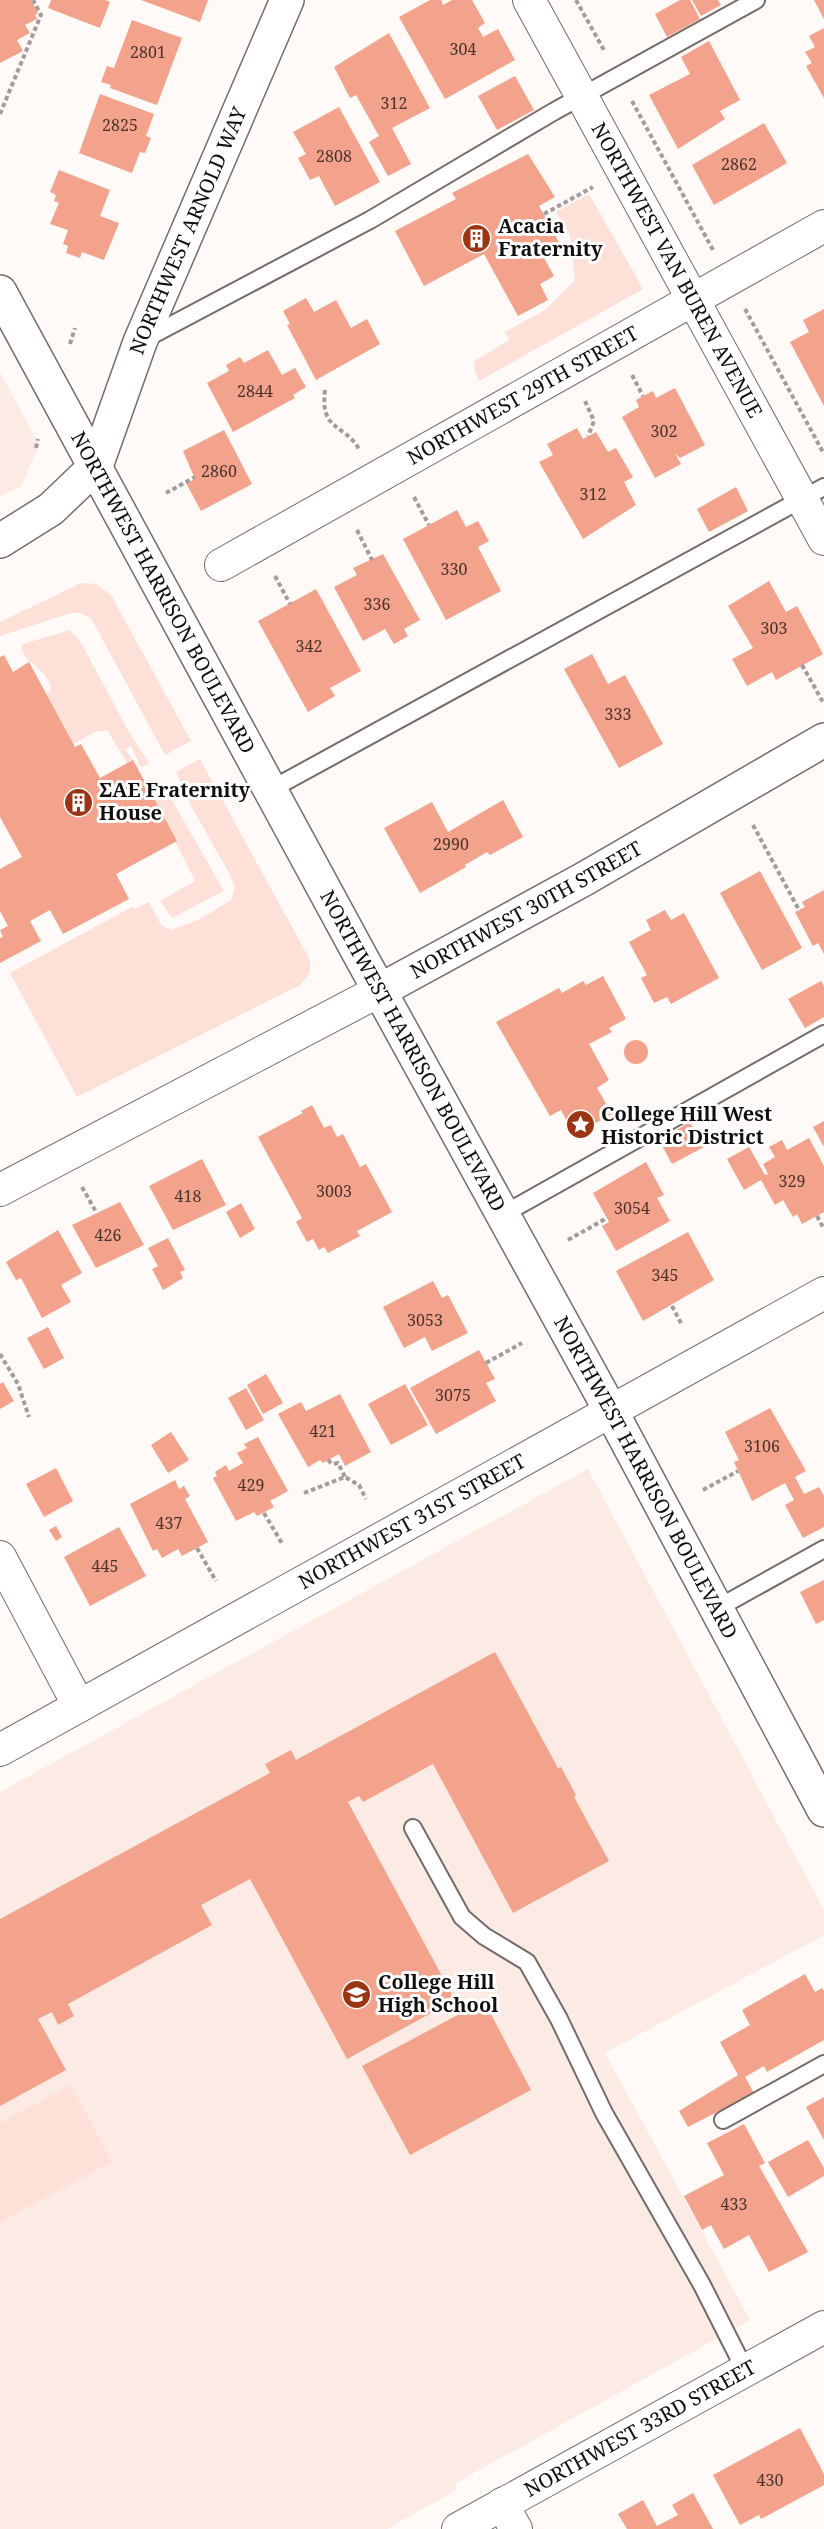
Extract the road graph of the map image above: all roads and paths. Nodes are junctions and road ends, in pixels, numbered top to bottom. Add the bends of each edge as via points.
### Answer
1 (33, 0) edge
2 (287, 0) edge
3 (529, 0) edge
4 (576, 0) edge
5 (756, 0) edge
6 (618, 76) junction
7 (582, 97) junction
8 (0, 114) edge
9 (594, 186) dead end
10 (544, 214) dead end
11 (824, 226) edge
12 (729, 279) junction
13 (0, 292) edge
14 (693, 299) junction
15 (140, 342) junction
16 (632, 374) dead end
17 (325, 390) dead end
18 (644, 396) dead end
19 (585, 401) dead end
20 (588, 436) dead end
21 (824, 454) edge
22 (96, 466) junction
23 (195, 477) dead end
24 (375, 478) junction
25 (166, 493) dead end
26 (813, 493) edge
27 (414, 497) dead end
28 (429, 525) dead end
29 (357, 530) dead end
30 (824, 539) edge
31 (0, 541) edge
32 (372, 560) dead end
33 (221, 564) dead end
34 (275, 576) dead end
35 (290, 604) dead end
36 (802, 665) dead end
37 (824, 705) edge
38 (824, 740) edge
39 (270, 790) junction
40 (753, 825) dead end
41 (799, 910) dead end
42 (379, 991) junction
43 (824, 1034) edge
44 (82, 1186) dead end
45 (0, 1190) edge
46 (96, 1212) dead end
47 (502, 1215) junction
48 (817, 1216) dead end
49 (607, 1218) dead end
50 (824, 1229) edge
51 (568, 1240) dead end
52 (824, 1293) edge
53 (672, 1306) dead end
54 (682, 1325) dead end
55 (522, 1343) dead end
56 (0, 1354) edge
57 (486, 1363) dead end
58 (612, 1413) junction
59 (29, 1417) dead end
60 (328, 1460) dead end
61 (738, 1471) dead end
62 (345, 1477) junction
63 (703, 1490) dead end
64 (304, 1493) dead end
65 (366, 1499) dead end
66 (264, 1513) dead end
67 (283, 1545) dead end
68 (197, 1548) dead end
69 (824, 1549) edge
70 (0, 1557) edge
71 (216, 1581) dead end
72 (716, 1609) junction
73 (79, 1706) junction
74 (0, 1750) edge
75 (824, 1810) edge
76 (413, 1828) dead end
77 (824, 2064) edge
78 (723, 2120) dead end
79 (824, 2327) edge
80 (745, 2370) junction
81 (509, 2517) edge
82 (458, 2529) edge

1 - 8 path via 41,15
2 - 15 main road, NORTHWEST ARNOLD WAY
3 - 7 street, NORTHWEST VAN BUREN AVENUE
4 - 6 path
5 - 6 lane
6 - 7 lane
6 - 12 path
7 - 14 street, NORTHWEST VAN BUREN AVENUE
7 - 15 lane via 370,220
9 - 10 path
11 - 12 street, NORTHWEST 29TH STREET
12 - 14 street, NORTHWEST 29TH STREET
12 - 21 path
13 - 22 main road, NORTHWEST HARRISON BOULEVARD
14 - 24 street, NORTHWEST 29TH STREET
14 - 26 street, NORTHWEST VAN BUREN AVENUE
15 - 22 main road, NORTHWEST ARNOLD WAY
16 - 18 path
17 - 24 path via 323,405 331,425 355,442
19 - 20 path via 594,421
22 - 31 main road via 51,509
22 - 39 main road, NORTHWEST HARRISON BOULEVARD
23 - 25 path
24 - 33 street, NORTHWEST 29TH STREET
26 - 30 street, NORTHWEST VAN BUREN AVENUE
26 - 39 lane
27 - 28 path
29 - 32 path
34 - 35 path
36 - 37 path
38 - 42 main road, NORTHWEST 30TH STREET via 584,879
39 - 42 main road, NORTHWEST HARRISON BOULEVARD
40 - 41 path
42 - 45 street, NORTHWEST 30TH STREET
42 - 47 main road, NORTHWEST HARRISON BOULEVARD
43 - 47 lane
44 - 46 path
47 - 58 main road, NORTHWEST HARRISON BOULEVARD
48 - 50 path
49 - 51 path
52 - 58 street, NORTHWEST 31ST STREET
53 - 54 path
55 - 57 path
56 - 59 path via 18,1384
58 - 72 main road, NORTHWEST HARRISON BOULEVARD
58 - 73 street, NORTHWEST 31ST STREET
60 - 62 path via 338,1463
61 - 63 path
62 - 64 path
62 - 65 path via 359,1485
66 - 67 path
68 - 71 path
69 - 72 lane
70 - 73 street
72 - 75 main road, NORTHWEST HARRISON BOULEVARD
73 - 74 street, NORTHWEST 31ST STREET
76 - 80 lane via 462,1917 484,1936 527,1962 604,2113 702,2285
77 - 78 lane
79 - 80 street, NORTHWEST 33RD STREET
80 - 81 street, NORTHWEST 33RD STREET
81 - 82 street, NORTHWEST 33RD STREET

